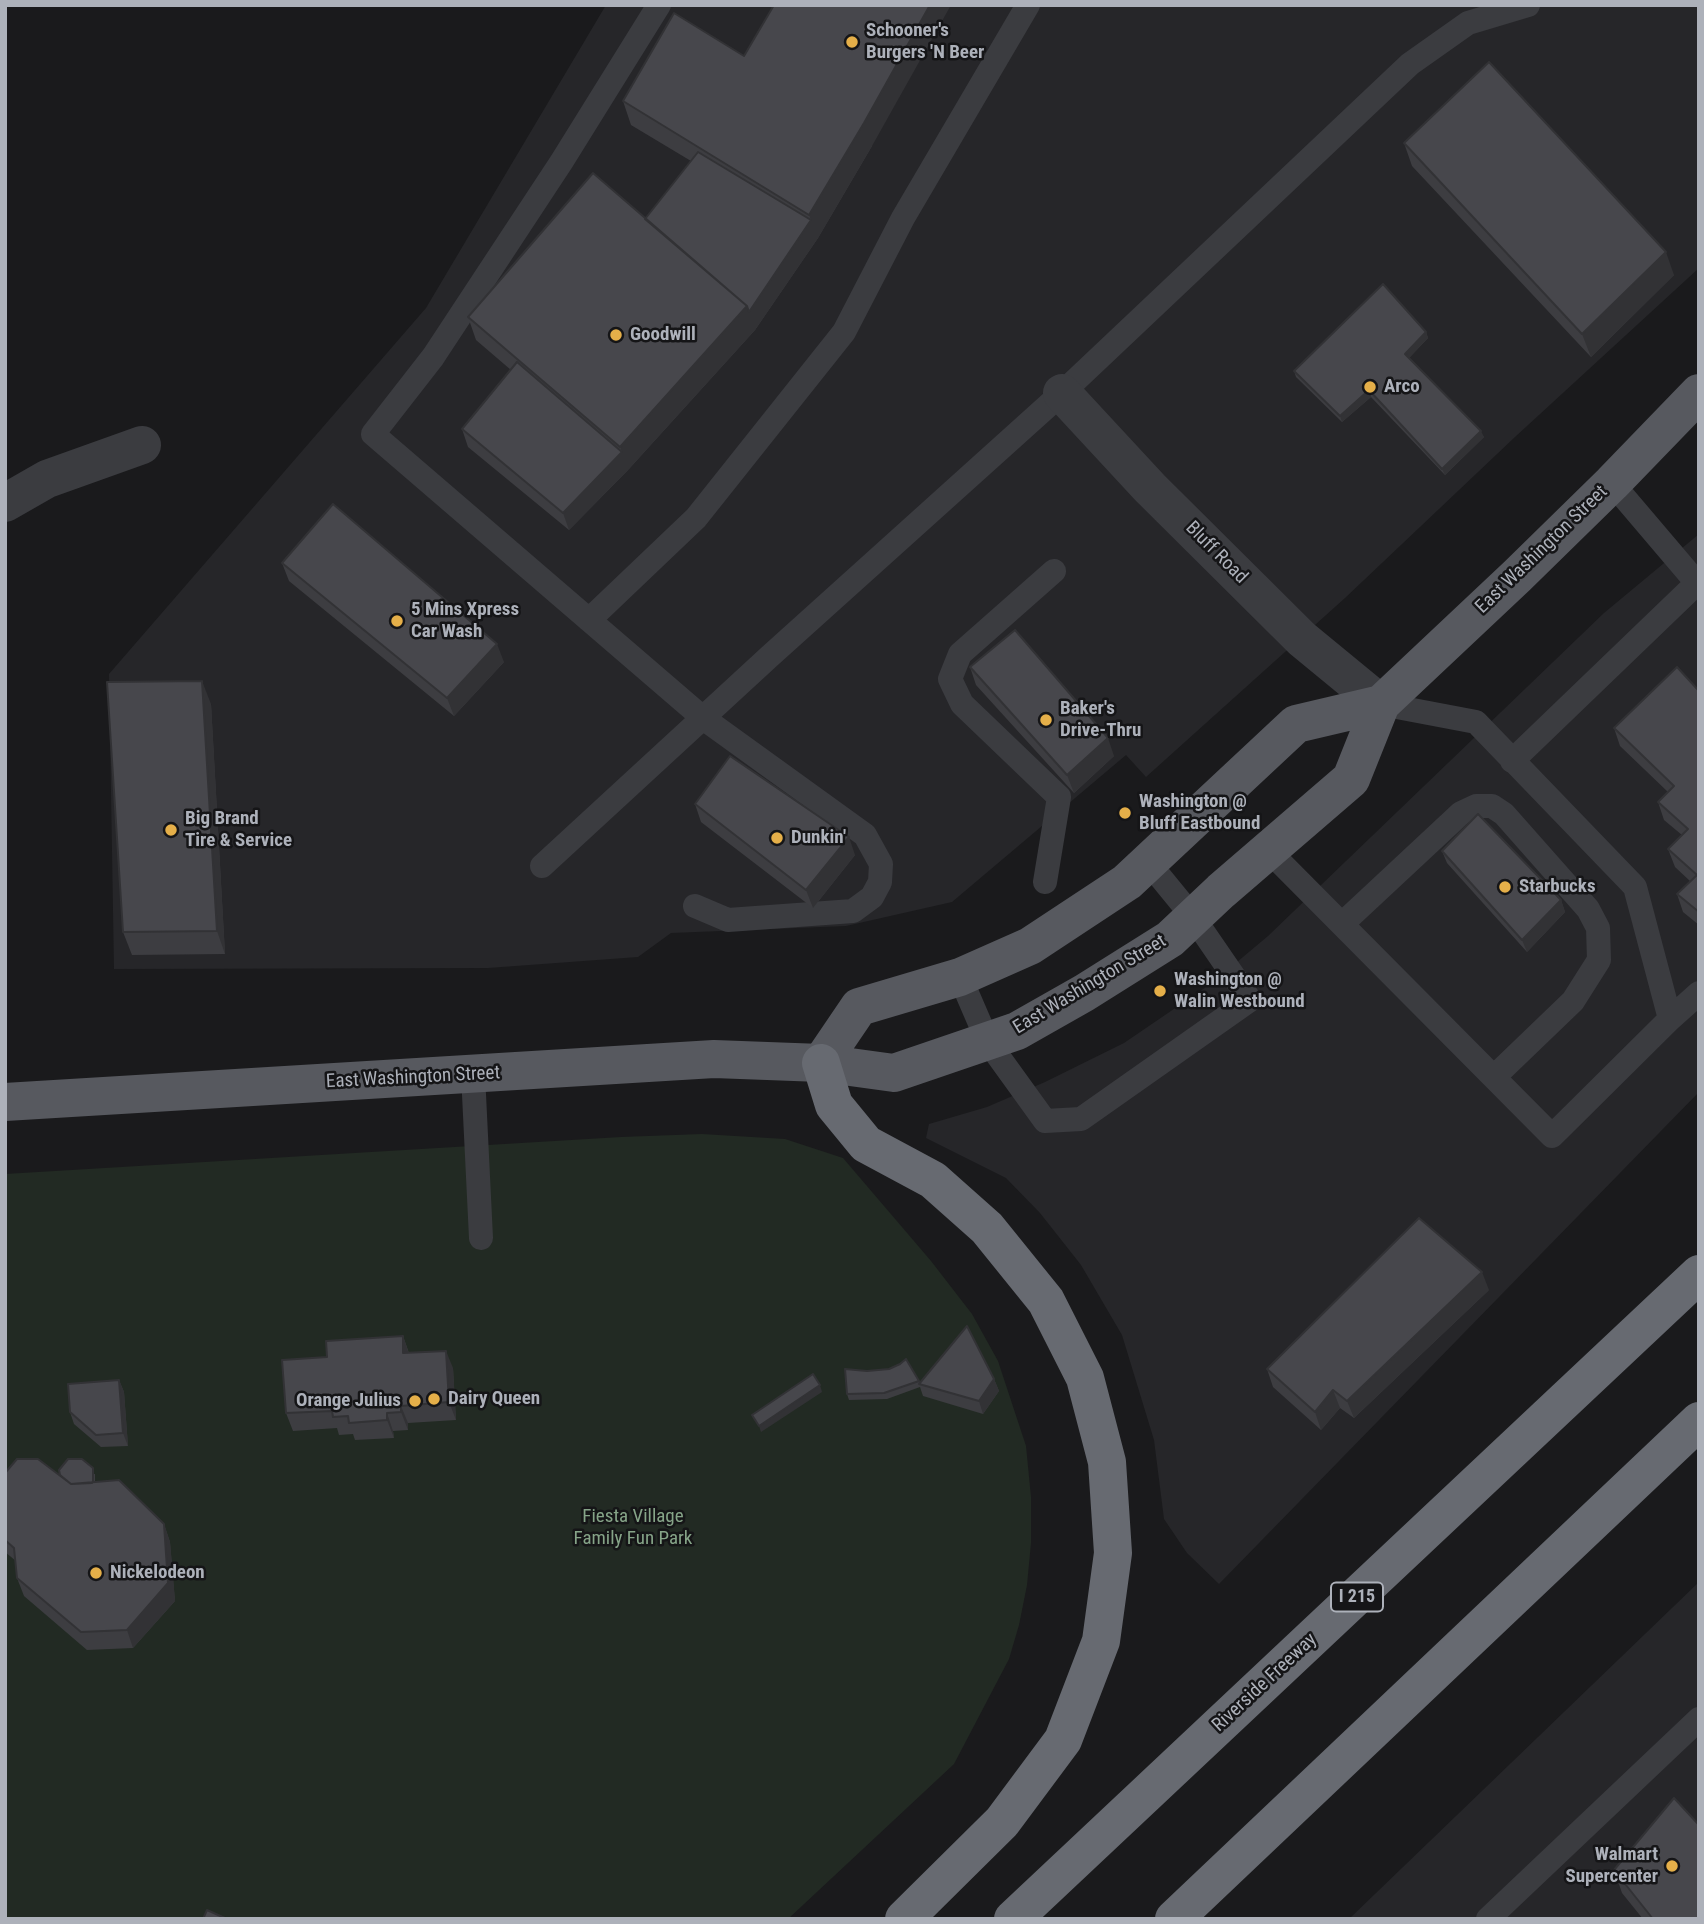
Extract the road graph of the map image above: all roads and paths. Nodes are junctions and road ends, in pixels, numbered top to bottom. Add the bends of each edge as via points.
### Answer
1 (659, 5) edge
2 (1028, 5) edge
3 (1528, 5) edge
4 (1062, 393) junction
5 (1699, 393) edge
6 (142, 445) dead end
7 (1612, 483) junction
8 (5, 503) edge
9 (1054, 571) dead end
10 (589, 620) junction
11 (1381, 704) junction
12 (703, 718) junction
13 (1512, 761) junction
14 (1268, 850) junction
15 (1148, 862) junction
16 (542, 866) dead end
17 (1045, 882) dead end
18 (695, 906) dead end
19 (1193, 917) junction
20 (1342, 925) junction
21 (960, 977) junction
22 (1699, 993) edge
23 (1670, 1019) junction
24 (988, 1042) junction
25 (821, 1063) junction
26 (472, 1074) junction
27 (1493, 1077) junction
28 (5, 1102) edge
29 (481, 1238) dead end
30 (1699, 1274) edge
31 (1699, 1421) edge
32 (1699, 1719) edge
33 (904, 1919) edge
34 (1013, 1919) edge
35 (1174, 1919) edge
36 (1488, 1919) edge

1 - 10 lane via 433,357 373,434
2 - 10 lane via 903,218 844,332 696,518
3 - 4 lane via 1468,23 1410,64
4 - 11 street, Bluff Road via 1302,639
4 - 12 lane
5 - 7 main road, East Washington Street
6 - 8 street via 47,480
7 - 11 main road, East Washington Street
7 - 13 lane via 1697,583
9 - 17 lane via 960,654 950,679 962,704 1059,797
10 - 12 lane
11 - 13 lane via 1476,722
11 - 14 main road, East Washington Street via 1351,779
11 - 15 main road via 1296,724
12 - 16 lane
12 - 18 lane via 865,835 881,864 880,882 872,897 853,911 728,920
13 - 23 lane via 1635,887
14 - 19 main road, East Washington Street
14 - 20 lane
15 - 19 lane
15 - 21 main road via 1127,882 1048,935
19 - 24 main road, East Washington Street via 1170,939 1084,993
19 - 24 lane via 1250,1000 1081,1119 1045,1121
20 - 27 lane
20 - 27 lane via 1461,813 1476,806 1492,806 1504,814 1588,909 1598,928 1599,960 1573,1001
21 - 24 lane
21 - 25 main road via 859,1007
22 - 23 lane
23 - 27 lane via 1552,1136
24 - 25 main road, East Washington Street via 894,1073
25 - 26 main road, East Washington Street via 714,1059
25 - 33 highway via 834,1105 866,1144 933,1180 987,1227 1046,1301 1085,1378 1107,1462 1113,1553 1101,1641 1063,1740 1002,1822
26 - 28 main road, East Washington Street
26 - 29 lane
30 - 34 highway, Riverside Freeway / I 215
31 - 35 highway
32 - 36 lane

